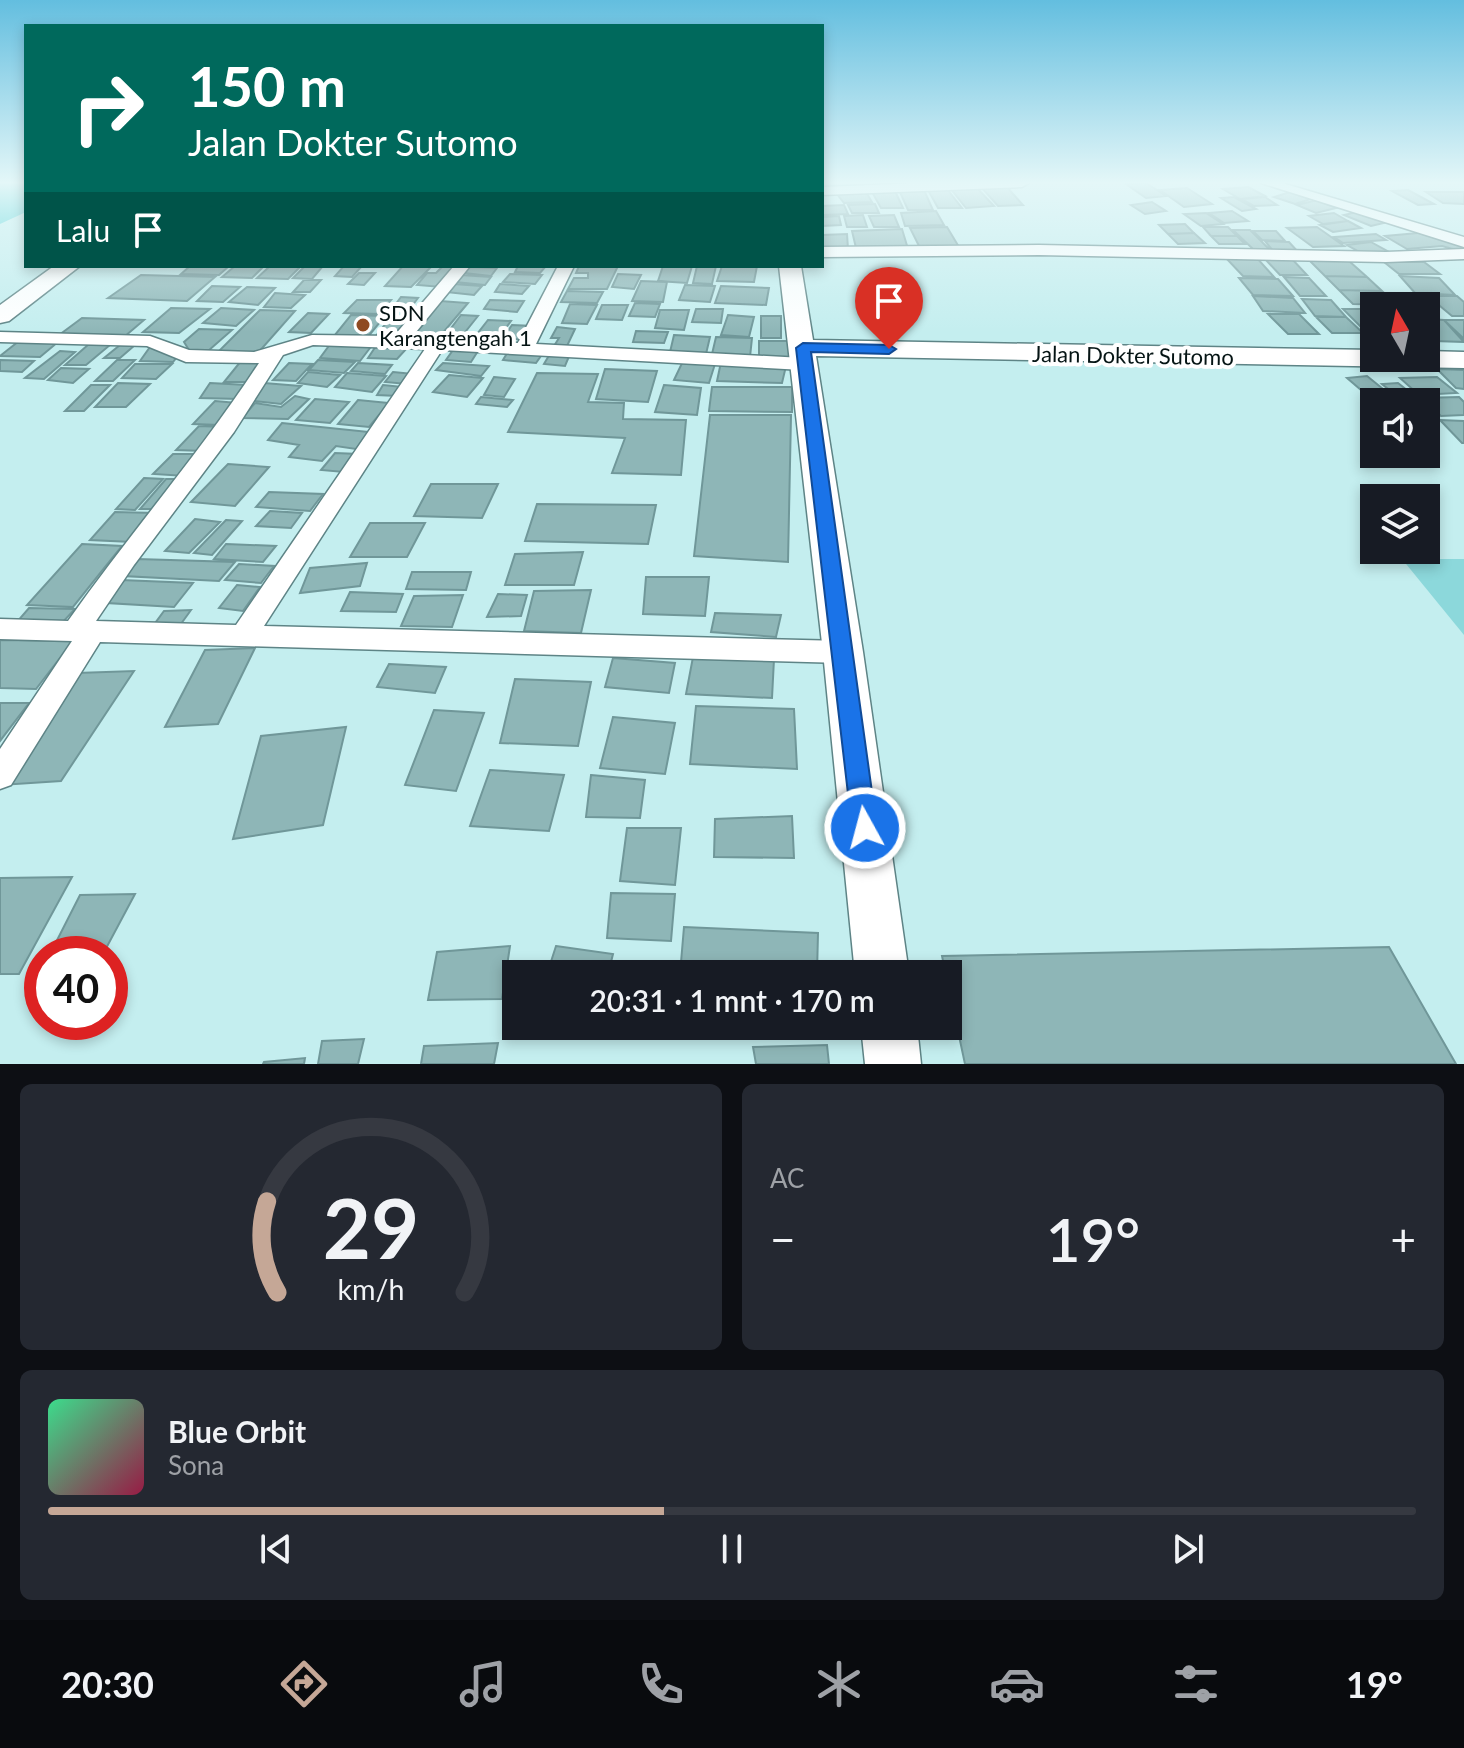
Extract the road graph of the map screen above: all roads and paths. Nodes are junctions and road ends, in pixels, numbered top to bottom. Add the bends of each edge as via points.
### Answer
1 (1433, 233) edge
2 (1464, 242) edge
3 (824, 252) edge
4 (1464, 254) edge
5 (66, 268) edge
6 (460, 268) edge
7 (565, 268) edge
8 (790, 268) edge
9 (0, 316) edge
10 (0, 337) edge
11 (399, 342) junction
12 (437, 344) junction
13 (525, 348) junction
14 (276, 351) junction
15 (803, 356) junction
16 (1464, 360) edge
17 (0, 629) edge
18 (84, 631) junction
19 (243, 636) junction
20 (843, 652) junction
21 (0, 775) edge
22 (880, 960) edge
23 (890, 1040) edge
24 (893, 1064) edge

1 - 2 street
3 - 4 street
5 - 9 street
6 - 11 street
7 - 13 street
8 - 15 street
10 - 14 street via 150,341 186,356 255,358
11 - 12 street
11 - 14 street via 312,340
12 - 13 street
12 - 19 street
13 - 15 street
14 - 18 street via 227,428 125,559
15 - 16 street, Jalan Dokter Sutomo
15 - 20 street
17 - 18 street
18 - 19 street
18 - 21 street
19 - 20 street
20 - 22 street
23 - 24 street

